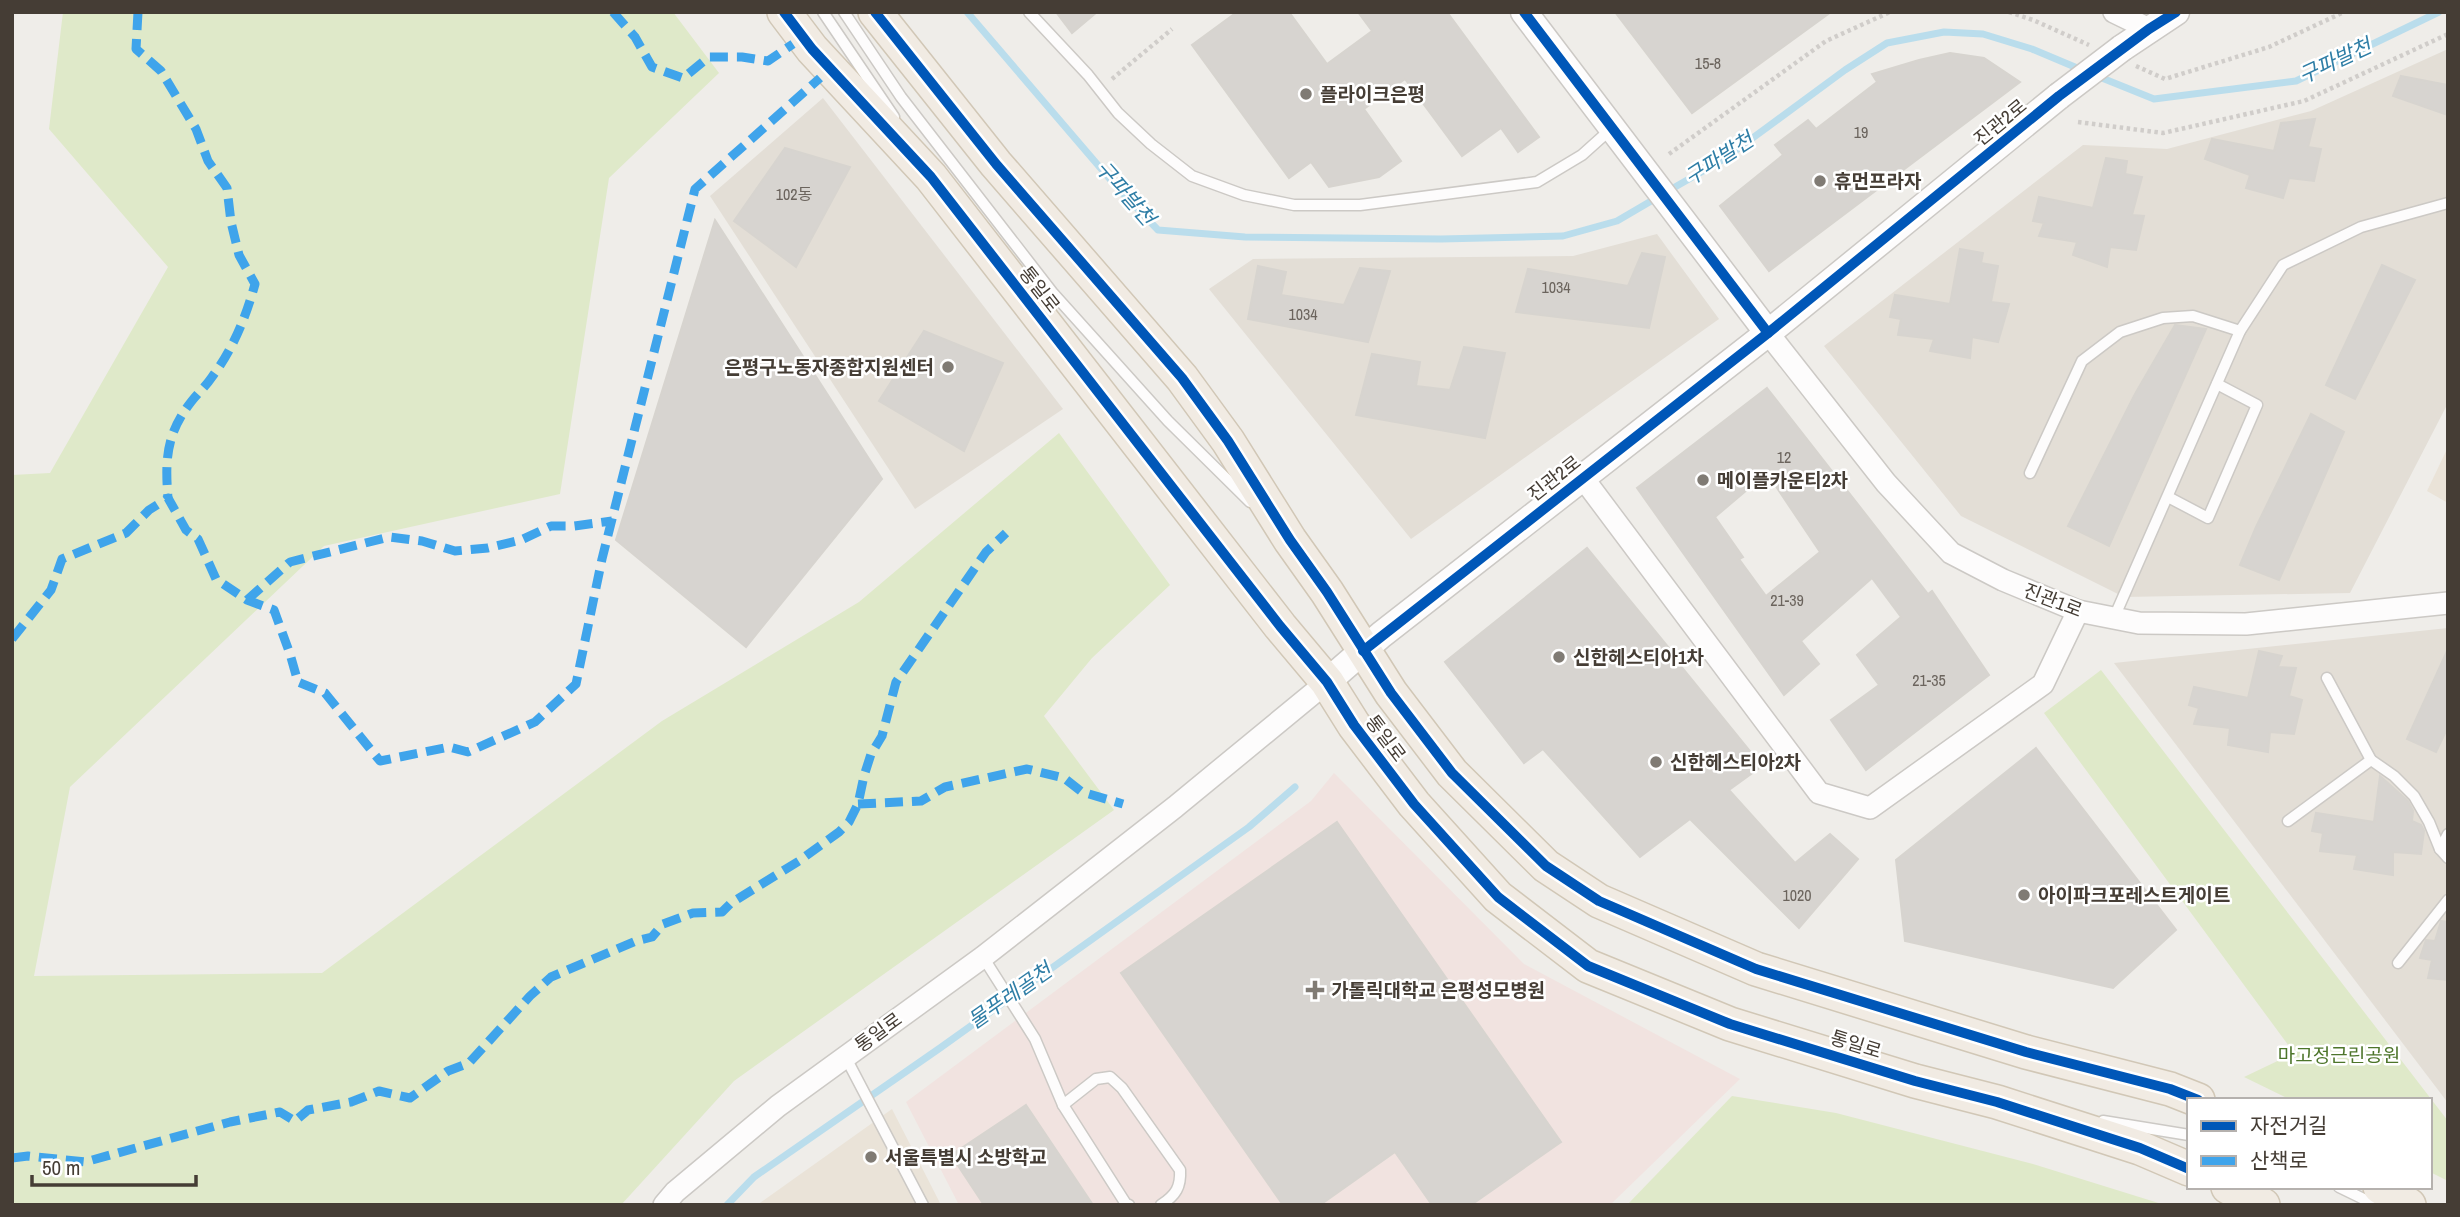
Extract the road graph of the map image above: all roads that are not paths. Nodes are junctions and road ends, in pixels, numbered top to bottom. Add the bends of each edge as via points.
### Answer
1 (784, 12) edge
2 (823, 12) edge
3 (844, 12) edge
4 (875, 12) edge
5 (1029, 12) edge
6 (1524, 12) edge
7 (2114, 12) edge
8 (2176, 12) edge
9 (2149, 29) junction
10 (1613, 127) junction
11 (931, 177) junction
12 (2448, 203) edge
13 (2240, 331) junction
14 (1768, 333) junction
15 (2217, 384) junction
16 (2030, 473) dead end
17 (1583, 478) junction
18 (2168, 496) junction
19 (1290, 540) junction
20 (2448, 603) edge
21 (2078, 611) junction
22 (2113, 620) junction
23 (1363, 651) junction
24 (2327, 678) dead end
25 (1327, 682) junction
26 (2371, 760) junction
27 (2288, 821) dead end
28 (2448, 834) edge
29 (2444, 854) edge
30 (2448, 900) edge
31 (2398, 963) dead end
32 (988, 965) junction
33 (845, 1056) junction
34 (2193, 1098) edge
35 (1997, 1102) junction
36 (1063, 1105) junction
37 (2084, 1118) dead end
38 (2097, 1120) dead end
39 (2187, 1135) edge
40 (2187, 1168) edge
41 (2232, 1189) edge
42 (2343, 1189) edge
43 (2384, 1189) edge
44 (664, 1205) edge
45 (923, 1205) edge
46 (1129, 1205) edge
47 (1161, 1205) edge
48 (2263, 1205) edge
49 (2376, 1205) edge
50 (2409, 1205) edge

1 - 11 main road, 통일로 via 812,50
2 - 11 lane
3 - 19 lane via 901,97 1052,292 1168,421
4 - 19 main road, 통일로 via 996,164 1182,378
5 - 10 lane via 1118,113 1192,176 1244,195 1294,205 1360,205 1537,182 1582,155
6 - 10 street
7 - 9 street
8 - 9 street
9 - 14 street, 진관2로, bridge via 2126,55 2059,96
10 - 14 street
11 - 25 main road, 통일로
12 - 13 lane via 2361,227 2283,264
13 - 15 lane
13 - 16 lane via 2193,316 2163,318 2120,332 2082,361
14 - 17 street, 진관2로
14 - 21 street, 진관1로 via 1886,483 1951,553
15 - 18 lane
15 - 18 lane via 2257,405 2208,518
17 - 21 street via 1819,793 1871,808 2043,684
17 - 23 street, 진관2로
18 - 22 lane
19 - 23 main road, 통일로
20 - 22 street, 진관1로 via 2246,624
21 - 22 street, 진관1로
23 - 25 street, 진관2로
23 - 34 main road, 통일로 via 1452,773 1546,866 1599,901 1756,969
24 - 26 lane
25 - 32 street, 통일로
25 - 35 main road, 통일로 via 1414,804 1499,897 1588,966 1730,1024
26 - 27 lane
26 - 29 lane via 2414,796
28 - 29 lane
30 - 31 lane
32 - 33 street, 통일로
32 - 36 lane via 1035,1039
33 - 44 street, 통일로 via 778,1106
33 - 45 lane
35 - 37 lane
35 - 40 main road, 통일로 via 2140,1148
36 - 46 lane
36 - 47 lane via 1096,1079 1110,1077 1122,1088 1180,1170 1181,1184
38 - 39 lane
41 - 48 main road
42 - 49 lane
43 - 50 main road

